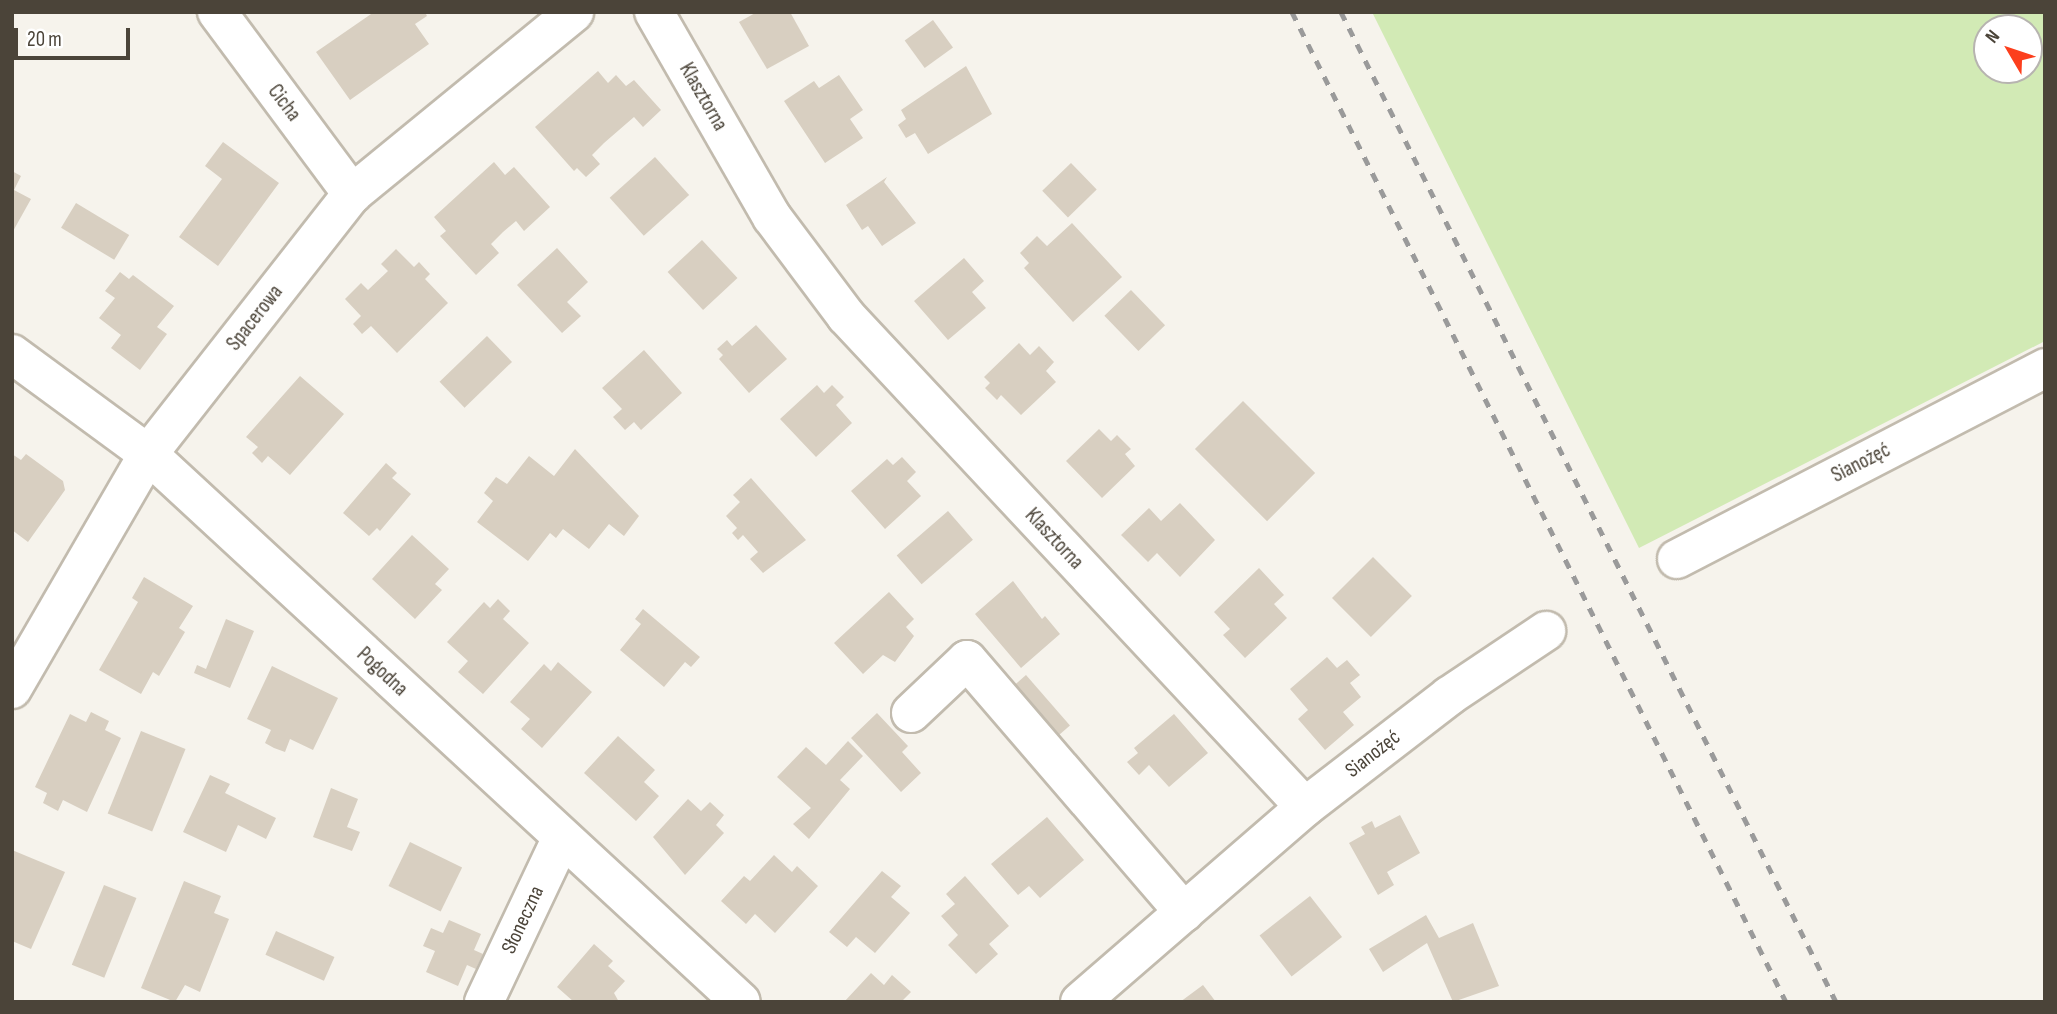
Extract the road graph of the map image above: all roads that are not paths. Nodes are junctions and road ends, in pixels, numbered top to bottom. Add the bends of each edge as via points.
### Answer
1 (217, 12) edge
2 (574, 12) edge
3 (654, 12) edge
4 (352, 194) junction
5 (12, 354) edge
6 (2045, 368) edge
7 (148, 454) junction
8 (1677, 559) dead end
9 (1546, 631) dead end
10 (12, 688) edge
11 (911, 713) dead end
12 (1305, 807) junction
13 (561, 839) junction
14 (1184, 912) junction
15 (484, 1002) edge
16 (741, 1002) edge
17 (1080, 1002) edge

1 - 4 street, Cicha
2 - 4 street, Spacerowa
3 - 12 street, Klasztorna via 772,217 846,316
4 - 7 street, Spacerowa
5 - 7 street, Pogodna
6 - 8 street, Sianożęć
7 - 10 street, Spacerowa
7 - 13 street, Pogodna
9 - 12 street, Sianożęć via 1449,696
11 - 14 street via 967,660
12 - 14 street
13 - 15 street, Słoneczna
13 - 16 street, Pogodna
14 - 17 street

